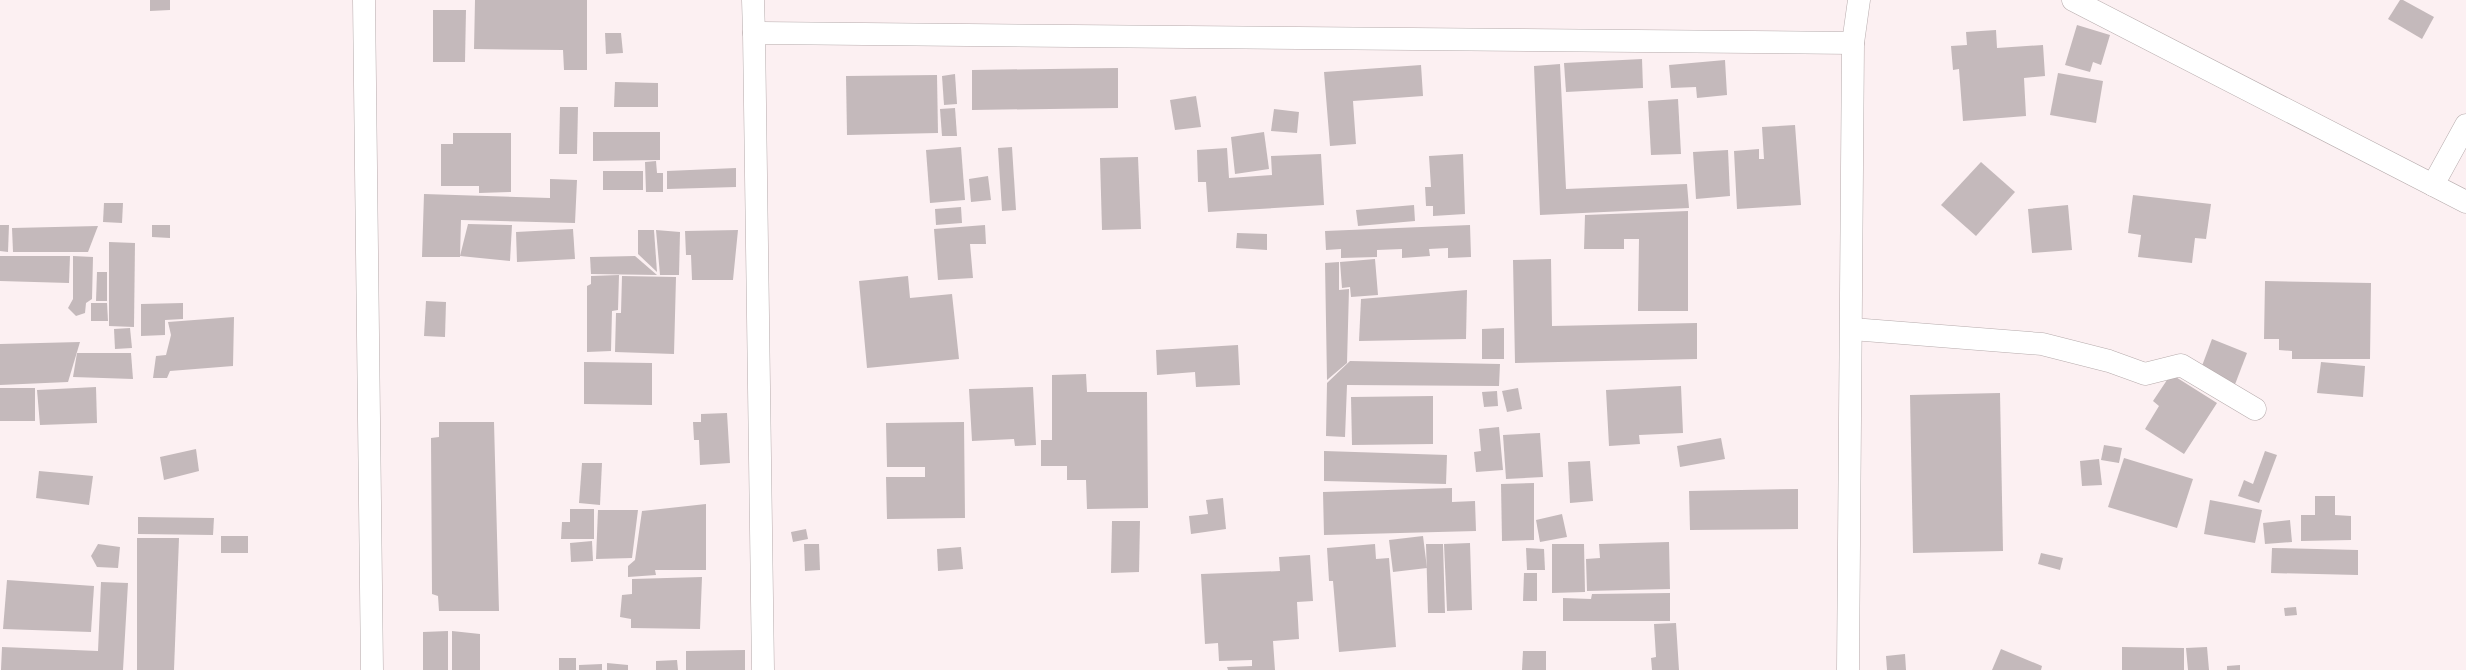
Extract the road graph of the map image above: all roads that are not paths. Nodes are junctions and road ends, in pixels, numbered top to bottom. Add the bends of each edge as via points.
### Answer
1 (364, 0) edge
2 (753, 0) edge
3 (1859, 0) edge
4 (2073, 0) edge
5 (754, 33) junction
6 (1853, 43) junction
7 (2466, 125) edge
8 (2433, 185) junction
9 (2466, 202) edge
10 (1852, 329) junction
11 (2255, 409) dead end
12 (372, 670) edge
13 (763, 670) edge
14 (1848, 670) edge

1 - 12 street
2 - 5 street
3 - 6 street
4 - 8 street
5 - 6 street
5 - 13 street
6 - 10 street
7 - 8 street
8 - 9 street
10 - 11 street via 2042,344 2110,361 2145,374 2181,366
10 - 14 street

